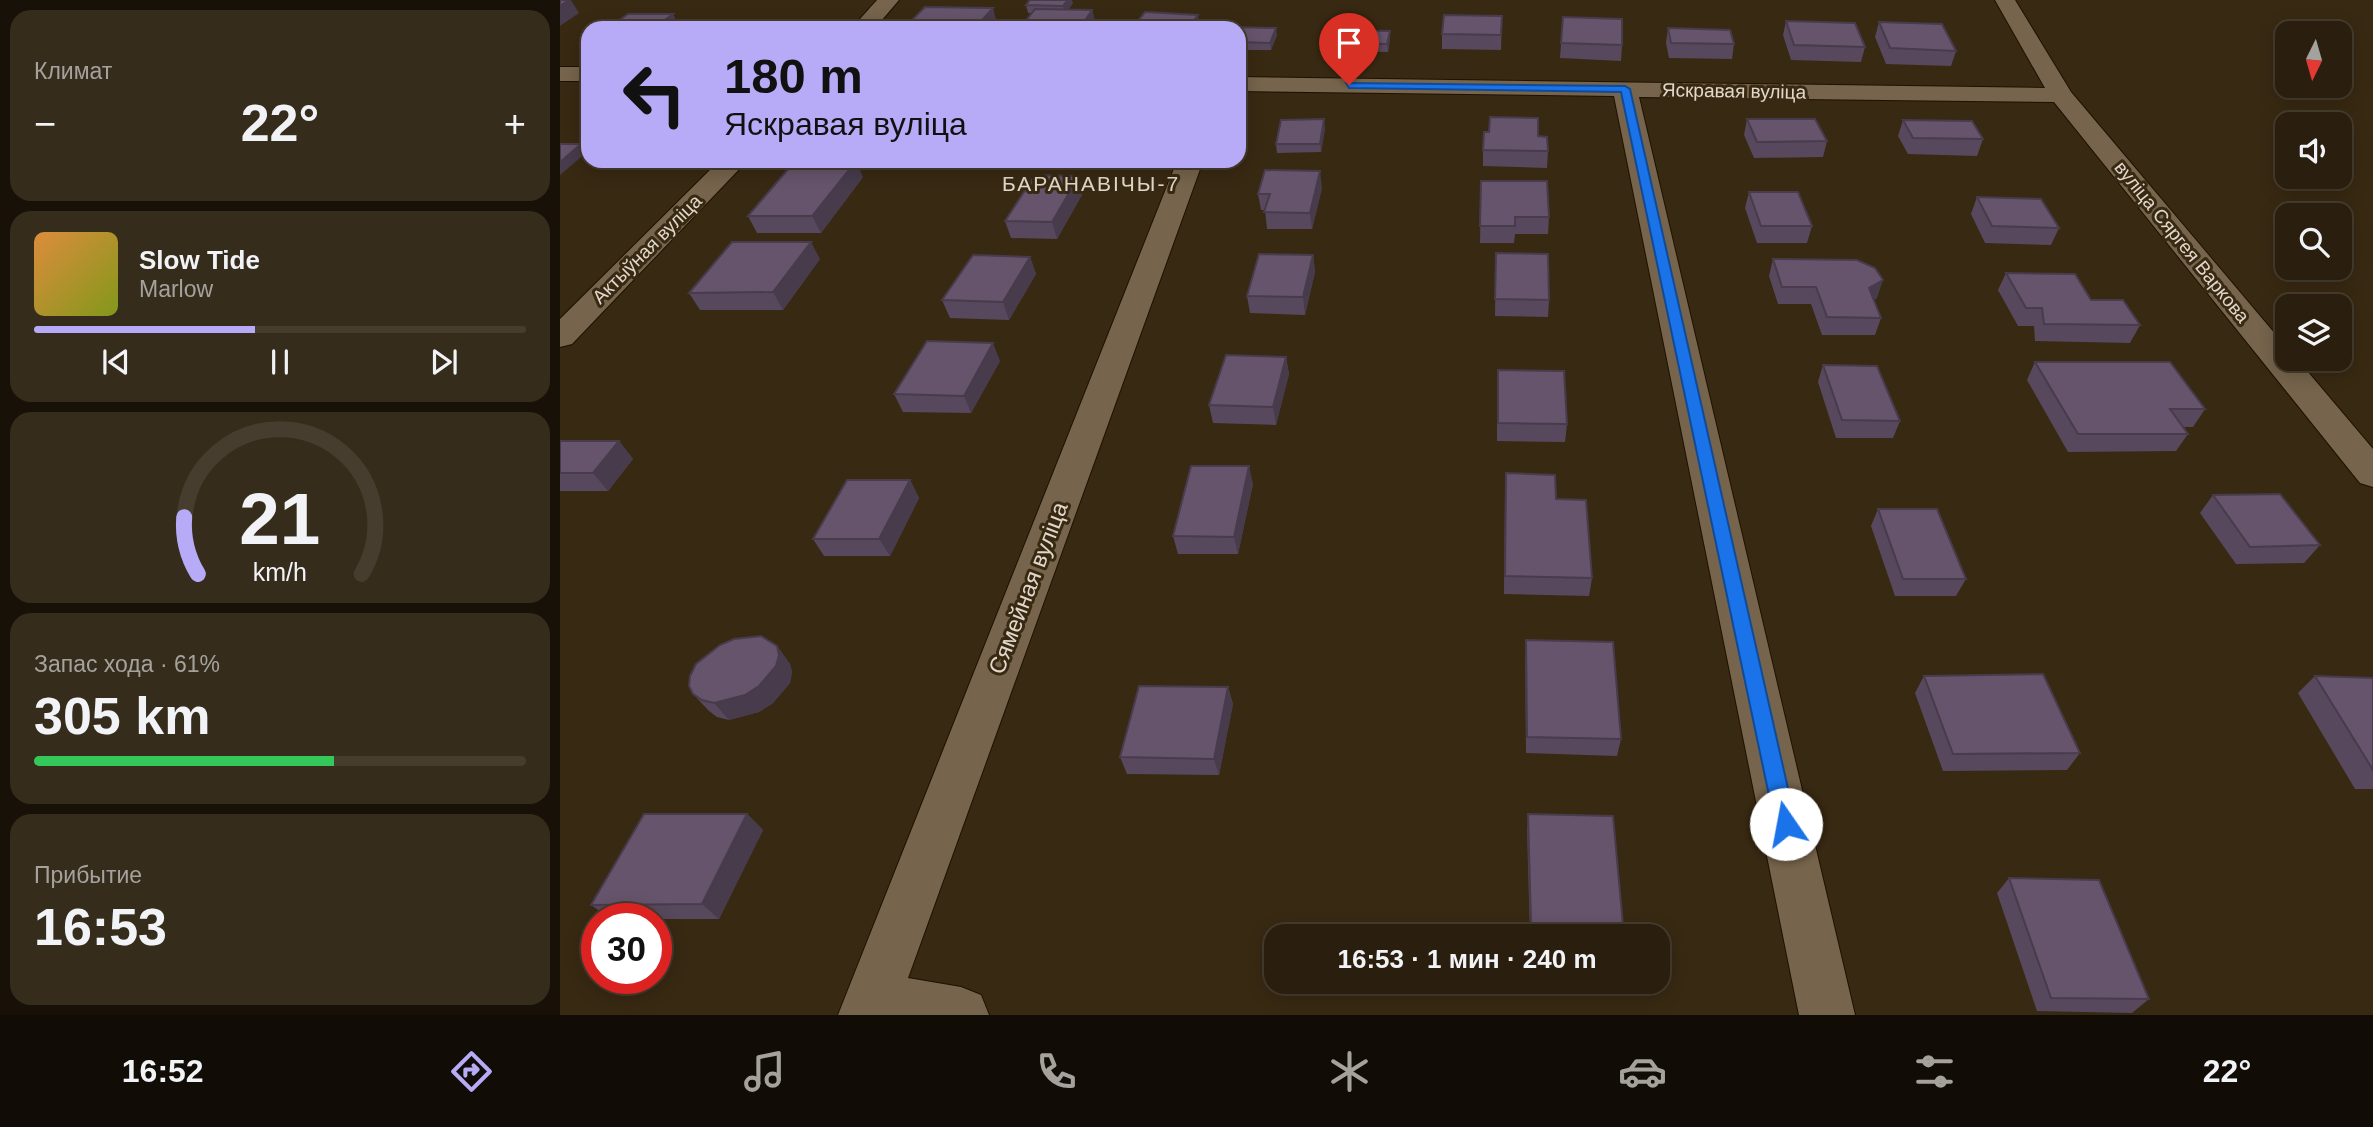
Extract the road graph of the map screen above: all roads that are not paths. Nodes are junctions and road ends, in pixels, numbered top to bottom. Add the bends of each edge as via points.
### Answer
1 (889, 0) edge
2 (2005, 0) edge
3 (870, 21) edge
4 (560, 74) edge
5 (581, 74) edge
6 (1246, 84) edge
7 (1625, 89) junction
8 (2061, 95) junction
9 (727, 168) edge
10 (1187, 168) edge
11 (572, 313) edge
12 (560, 337) edge
13 (2373, 474) edge
14 (869, 1007) edge
15 (961, 1015) edge
16 (1827, 1015) edge

1 - 3 street
2 - 8 street, вуліца Сяргея Варкова
4 - 5 street
6 - 7 street, Яскравая вуліца
7 - 8 street, Яскравая вуліца
7 - 16 street
8 - 13 street, вуліца Сяргея Варкова
9 - 11 street, Актыўная вуліца
10 - 14 street, Сямейная вуліца
11 - 12 street, Актыўная вуліца
14 - 15 street

